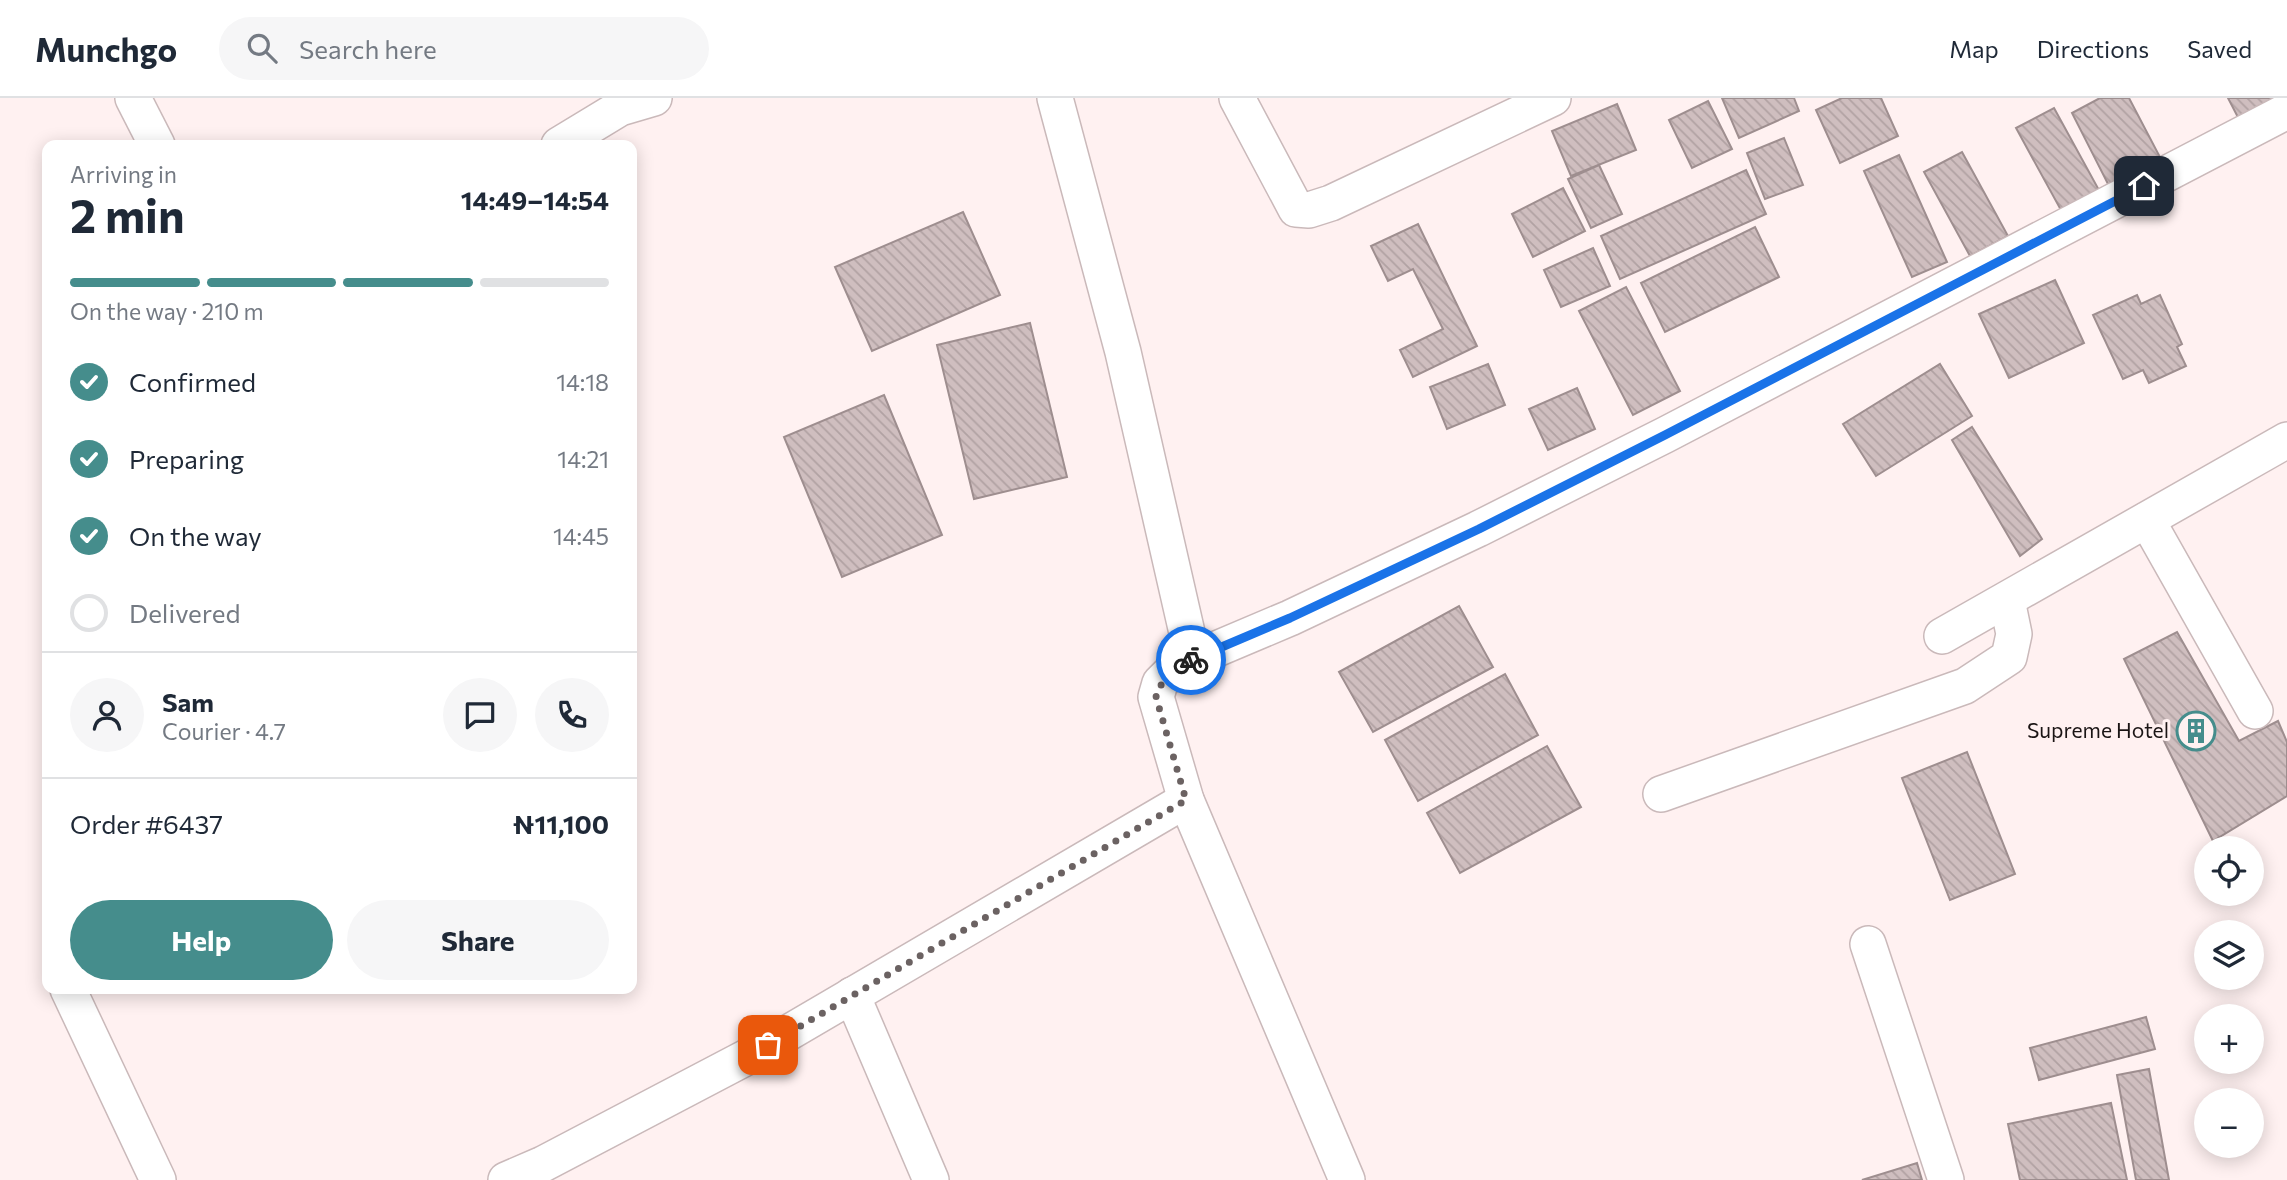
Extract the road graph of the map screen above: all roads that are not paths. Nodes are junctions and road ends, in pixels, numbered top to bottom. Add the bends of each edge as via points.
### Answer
1 (133, 98) edge
2 (654, 98) edge
3 (1055, 98) edge
4 (1237, 98) edge
5 (1553, 98) edge
6 (2287, 111) edge
7 (154, 140) edge
8 (567, 140) edge
9 (2287, 440) edge
10 (2147, 520) junction
11 (2007, 600) junction
12 (1941, 636) dead end
13 (1193, 659) junction
14 (2255, 711) dead end
15 (1661, 793) dead end
16 (1186, 800) junction
17 (1868, 944) dead end
18 (70, 994) edge
19 (852, 995) junction
20 (546, 1172) edge
21 (158, 1180) edge
22 (506, 1180) edge
23 (931, 1180) edge
24 (1348, 1180) edge
25 (1946, 1180) edge

1 - 7 street
2 - 8 street via 620,108
3 - 13 street via 1123,352
4 - 5 street via 1296,209 1309,210
6 - 13 street via 1665,435 1290,618
9 - 10 street
10 - 11 street
10 - 14 street
11 - 12 street
11 - 15 street via 2014,634 2009,657 1965,686
13 - 16 street via 1160,683 1156,697
16 - 19 street
16 - 24 street
17 - 25 street
18 - 21 street
19 - 20 street
19 - 23 street
20 - 22 street

